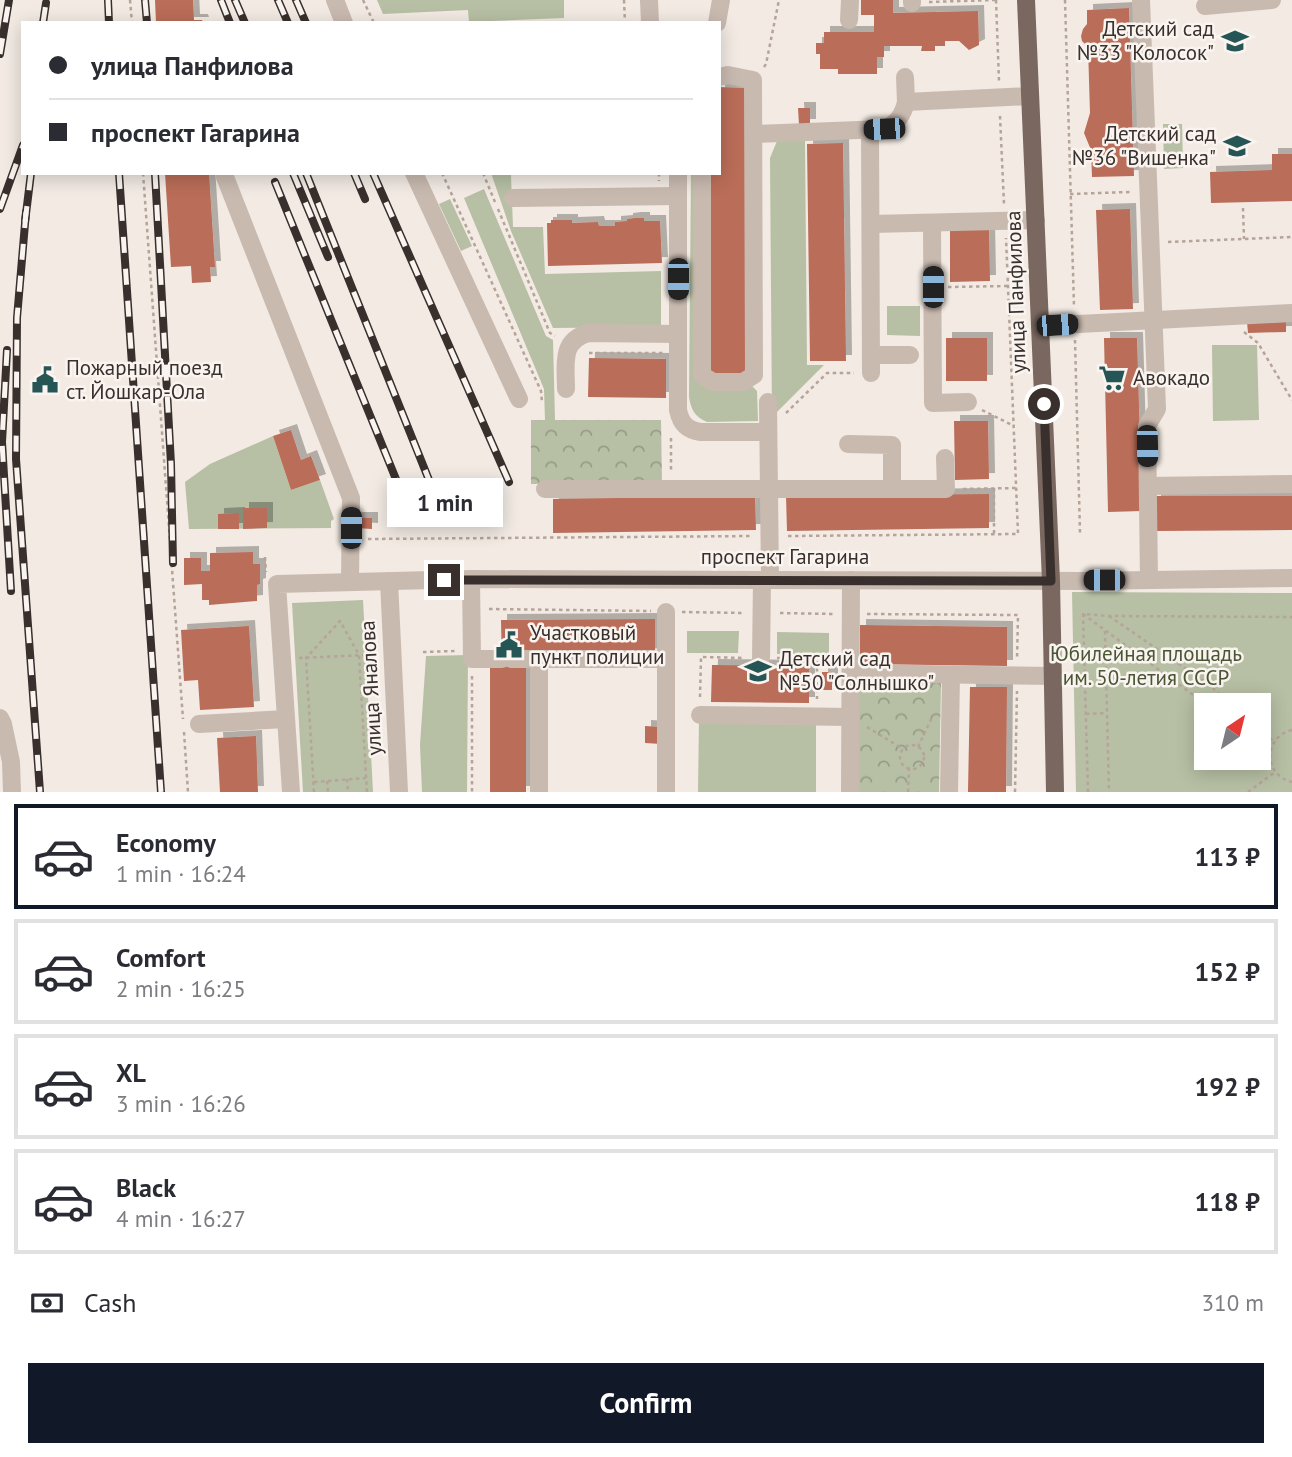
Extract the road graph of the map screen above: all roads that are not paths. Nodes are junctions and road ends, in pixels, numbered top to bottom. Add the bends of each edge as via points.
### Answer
1 (335, 0) edge
2 (649, 0) edge
3 (720, 0) edge
4 (850, 0) edge
5 (1026, 0) edge
6 (1141, 0) edge
7 (1272, 0) edge
8 (1205, 5) dead end
9 (849, 20) dead end
10 (343, 21) edge
11 (650, 21) edge
12 (717, 21) edge
13 (721, 77) edge
14 (905, 77) dead end
15 (1030, 96) junction
16 (906, 102) junction
17 (870, 129) junction
18 (754, 134) junction
19 (415, 175) edge
20 (678, 175) edge
21 (702, 175) edge
22 (225, 177) dead end
23 (678, 196) junction
24 (513, 198) dead end
25 (1035, 220) junction
26 (932, 222) junction
27 (871, 224) junction
28 (1292, 313) edge
29 (1154, 320) junction
30 (1040, 326) junction
31 (678, 334) junction
32 (910, 355) dead end
33 (566, 389) dead end
34 (519, 399) dead end
35 (768, 402) dead end
36 (968, 402) road end
37 (768, 432) junction
38 (848, 444) dead end
39 (945, 458) dead end
40 (1292, 484) edge
41 (1148, 486) junction
42 (545, 489) dead end
43 (769, 489) junction
44 (892, 489) junction
45 (1292, 578) edge
46 (471, 579) junction
47 (766, 580) junction
48 (851, 580) junction
49 (1149, 580) junction
50 (389, 581) junction
51 (1051, 581) junction
52 (350, 582) junction
53 (666, 612) dead end
54 (761, 658) dead end
55 (539, 659) junction
56 (666, 659) junction
57 (850, 673) junction
58 (951, 675) junction
59 (1053, 676) junction
60 (700, 715) dead end
61 (850, 717) junction
62 (0, 718) edge
63 (286, 719) junction
64 (199, 724) dead end
65 (12, 792) edge
66 (291, 792) edge
67 (399, 792) edge
68 (539, 792) edge
69 (666, 792) edge
70 (850, 792) edge
71 (949, 792) edge
72 (1055, 792) edge

1 - 10 street
2 - 11 street
3 - 12 street
4 - 9 street
5 - 15 main road, улица Панфилова
6 - 29 street
7 - 8 street
13 - 18 street via 753,80
14 - 16 street
15 - 16 street
15 - 25 main road, улица Панфилова
16 - 17 street via 892,126
17 - 18 street
17 - 27 street
18 - 21 street via 754,375 743,383 713,382 702,375
19 - 34 street
20 - 23 street
22 - 52 street via 351,498
23 - 24 street
23 - 31 street
25 - 26 street
25 - 30 main road, улица Панфилова
26 - 27 street
26 - 36 street via 933,403
27 - 32 street via 868,367
28 - 29 street
29 - 30 street
29 - 41 street via 1157,409 1147,426
30 - 51 main road, улица Панфилова
31 - 33 street via 581,335 566,353
31 - 37 street via 678,410 685,426 701,432
35 - 37 street
37 - 43 street
38 - 44 street via 892,444
39 - 44 street via 946,489
40 - 41 street
41 - 49 street
42 - 43 street
43 - 44 street
43 - 47 street
45 - 49 street, проспект Гагарина
46 - 47 street, проспект Гагарина
46 - 50 street, проспект Гагарина
46 - 55 street via 472,655
47 - 48 street, проспект Гагарина
47 - 54 street
48 - 51 street, проспект Гагарина
48 - 57 street
49 - 51 street, проспект Гагарина
50 - 52 street, проспект Гагарина
50 - 67 street, улица Яналова
51 - 59 main road, улица Панфилова
52 - 63 street, проспект Гагарина via 277,584
53 - 56 street
55 - 56 street
55 - 68 street
56 - 69 street
57 - 58 street
57 - 61 street
58 - 59 street
58 - 71 street
59 - 72 main road, улица Панфилова
60 - 61 street
61 - 70 street
62 - 65 street via 11,762
63 - 64 street
63 - 66 street

